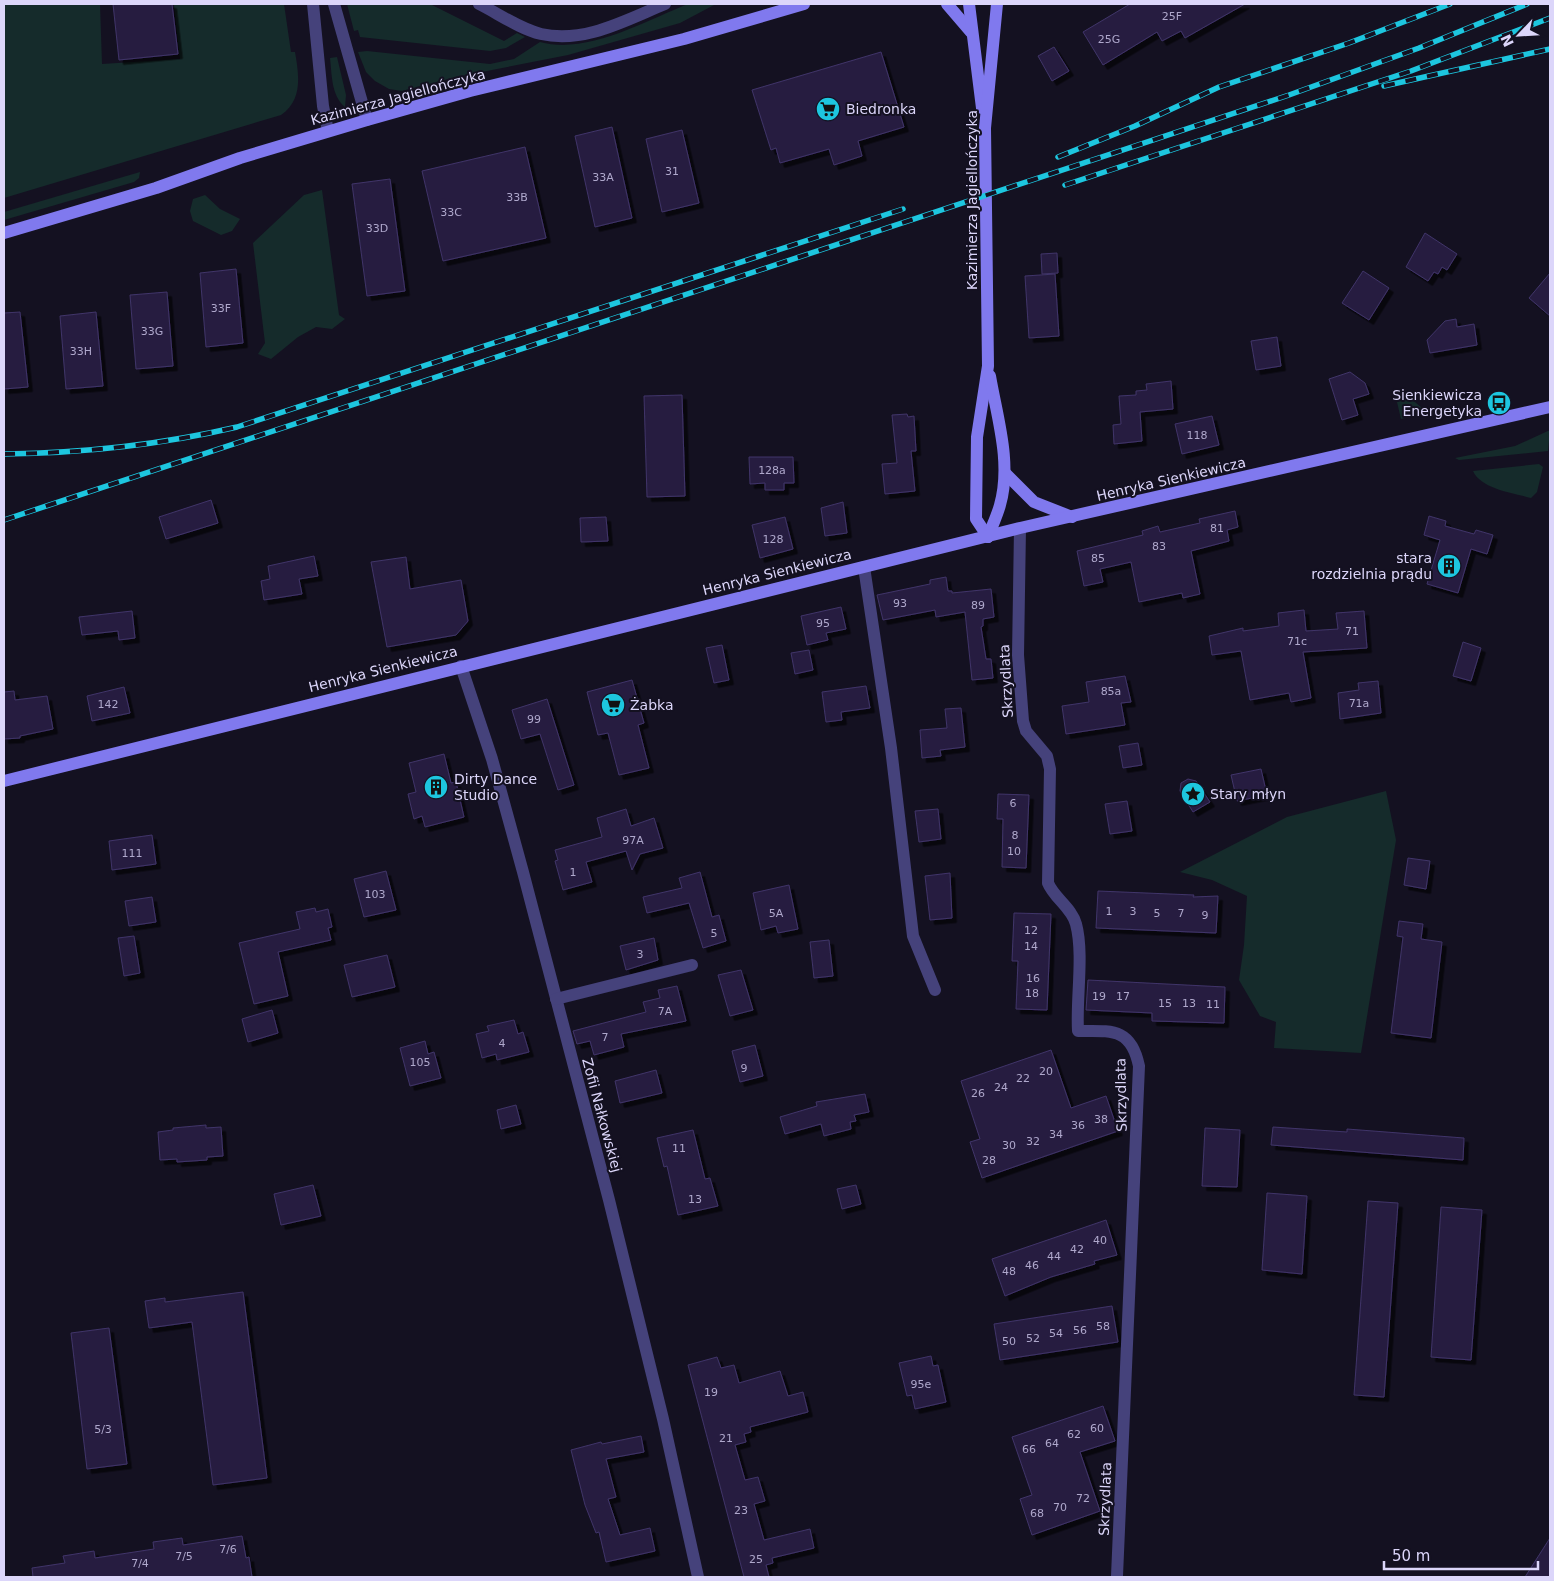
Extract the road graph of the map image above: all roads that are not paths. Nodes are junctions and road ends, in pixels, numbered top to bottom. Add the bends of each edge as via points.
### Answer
1 (313, 4) edge
2 (334, 4) edge
3 (479, 4) edge
4 (665, 4) edge
5 (804, 4) edge
6 (947, 4) edge
7 (969, 4) edge
8 (997, 4) edge
9 (971, 32) junction
10 (367, 120) junction
11 (985, 128) junction
12 (328, 131) junction
13 (4, 233) edge
14 (988, 366) junction
15 (1550, 407) edge
16 (1005, 473) junction
17 (1072, 517) junction
18 (1020, 528) junction
19 (988, 537) junction
20 (864, 567) junction
21 (461, 666) junction
22 (7, 778) edge
23 (692, 966) dead end
24 (935, 990) dead end
25 (556, 999) junction
26 (1117, 1576) edge
27 (698, 1577) edge

1 - 12 street
2 - 10 street
3 - 4 street via 531,30 566,36 604,29
5 - 10 street, Kazimierza Jagiellończyka via 684,39 470,91
6 - 9 street
7 - 9 street
8 - 11 street, Kazimierza Jagiellończyka
9 - 11 street
10 - 12 street, Kazimierza Jagiellończyka
11 - 14 street, Kazimierza Jagiellończyka
12 - 13 street, Kazimierza Jagiellończyka via 148,191
14 - 16 street, Kazimierza Jagiellończyka
14 - 19 street, Kazimierza Jagiellończyka via 978,437 976,519
15 - 17 street, Henryka Sienkiewicza
16 - 17 street via 1034,502
16 - 19 street, Kazimierza Jagiellończyka via 1000,504
17 - 18 street, Henryka Sienkiewicza
18 - 19 street, Henryka Sienkiewicza
18 - 26 street, Skrzydlata via 1018,655 1023,721 1026,731 1047,756 1050,769 1048,883 1076,922 1079,941 1078,1032 1119,1033 1130,1040 1139,1066
19 - 20 street, Henryka Sienkiewicza
20 - 21 street, Henryka Sienkiewicza
20 - 24 street via 891,748 913,936
21 - 22 street, Henryka Sienkiewicza
21 - 25 street, Zofii Nałkowskiej via 492,759
23 - 25 street
25 - 27 street, Zofii Nałkowskiej via 663,1419

